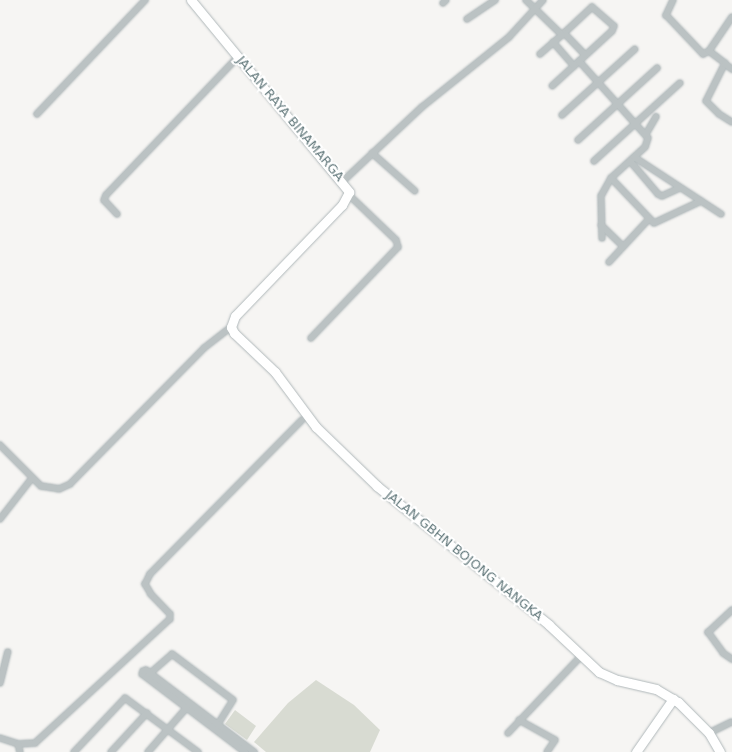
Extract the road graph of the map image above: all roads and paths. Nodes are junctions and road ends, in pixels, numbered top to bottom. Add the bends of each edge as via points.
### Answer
1 (145, 0) edge
2 (191, 0) edge
3 (495, 0) edge
4 (526, 0) edge
5 (543, 0) edge
6 (673, 0) edge
7 (537, 9) junction
8 (732, 17) edge
9 (467, 20) dead end
10 (563, 34) junction
11 (553, 42) junction
12 (635, 49) dead end
13 (709, 51) junction
14 (540, 54) dead end
15 (585, 55) junction
16 (238, 57) junction
17 (579, 61) junction
18 (725, 64) junction
19 (574, 66) junction
20 (658, 68) dead end
21 (732, 69) edge
22 (598, 83) junction
23 (680, 83) dead end
24 (552, 86) dead end
25 (618, 104) junction
26 (37, 114) dead end
27 (562, 115) dead end
28 (656, 117) dead end
29 (732, 122) edge
30 (635, 123) junction
31 (646, 134) junction
32 (578, 140) dead end
33 (372, 154) junction
34 (632, 159) junction
35 (594, 161) dead end
36 (611, 178) junction
37 (342, 182) junction
38 (680, 188) junction
39 (414, 191) dead end
40 (348, 194) junction
41 (701, 201) junction
42 (117, 214) dead end
43 (721, 214) dead end
44 (649, 220) junction
45 (600, 225) junction
46 (602, 238) dead end
47 (623, 246) junction
48 (609, 262) dead end
49 (231, 327) junction
50 (311, 338) dead end
51 (302, 420) dead end
52 (0, 445) edge
53 (32, 478) junction
54 (0, 519) edge
55 (732, 610) edge
56 (8, 652) dead end
57 (581, 656) junction
58 (732, 659) edge
59 (0, 683) edge
60 (676, 701) junction
61 (188, 706) junction
62 (147, 713) junction
63 (519, 720) junction
64 (732, 722) edge
65 (218, 724) junction
66 (168, 730) junction
67 (508, 733) dead end
68 (709, 733) junction
69 (0, 738) edge
70 (18, 744) junction
71 (190, 750) edge
72 (20, 752) edge
73 (74, 752) edge
74 (111, 752) edge
75 (148, 752) edge
76 (198, 752) edge
77 (245, 752) edge
78 (254, 752) edge
79 (548, 752) edge
80 (636, 752) edge
81 (644, 752) edge
82 (720, 752) edge

1 - 26 street
2 - 16 street, JALAN RAYA BINAMARGA
3 - 9 street
4 - 7 street
5 - 7 street
6 - 13 street via 666,15 703,54
7 - 10 street
7 - 33 street via 509,37 422,107
8 - 13 street
10 - 11 street
10 - 15 street
10 - 15 street via 592,7 614,25 612,31
11 - 14 street
11 - 19 street
12 - 22 street
13 - 18 street
15 - 17 street
16 - 37 street, JALAN RAYA BINAMARGA
16 - 42 street via 106,195 104,200
17 - 19 street
17 - 22 street
18 - 21 street
18 - 29 street via 706,101
19 - 24 street
20 - 25 street
22 - 25 street
22 - 27 street
23 - 30 street
25 - 30 street
25 - 32 street
28 - 31 street
30 - 31 street
30 - 35 street
31 - 34 street via 648,143
33 - 37 street
33 - 39 street
34 - 36 street
34 - 38 street
34 - 38 street via 658,194 662,196
36 - 44 street
36 - 45 street via 601,196
37 - 40 street, JALAN RAYA BINAMARGA
38 - 41 street
40 - 49 street, JALAN RAYA BINAMARGA via 342,205 235,316
40 - 50 street via 391,234 398,247
41 - 43 street
41 - 44 street via 658,222
44 - 47 street
45 - 46 street
45 - 47 street
47 - 48 street
49 - 53 street via 204,348 70,484 60,489 51,489
49 - 57 street, JALAN GBHN BOJONG NANGKA via 238,338 274,372 316,427 377,486 549,626
51 - 70 street via 150,574 145,584 170,614 170,619 41,739 26,746
52 - 53 street
53 - 54 street
55 - 58 street via 708,632 723,653
56 - 59 street
57 - 60 street, JALAN GBHN BOJONG NANGKA via 604,675 647,686
57 - 63 street
60 - 68 street, JALAN GBHN BOJONG NANGKA
60 - 80 street
60 - 81 street
61 - 65 street
61 - 65 street via 148,676 172,654 233,700
61 - 66 street
61 - 77 street
62 - 66 street
62 - 73 street via 125,698
62 - 74 street
63 - 67 street
63 - 79 street via 556,740
64 - 68 street
65 - 78 street
66 - 71 street
66 - 75 street
68 - 82 street, JALAN GBHN BOJONG NANGKA
69 - 70 street
70 - 72 street
71 - 76 street

